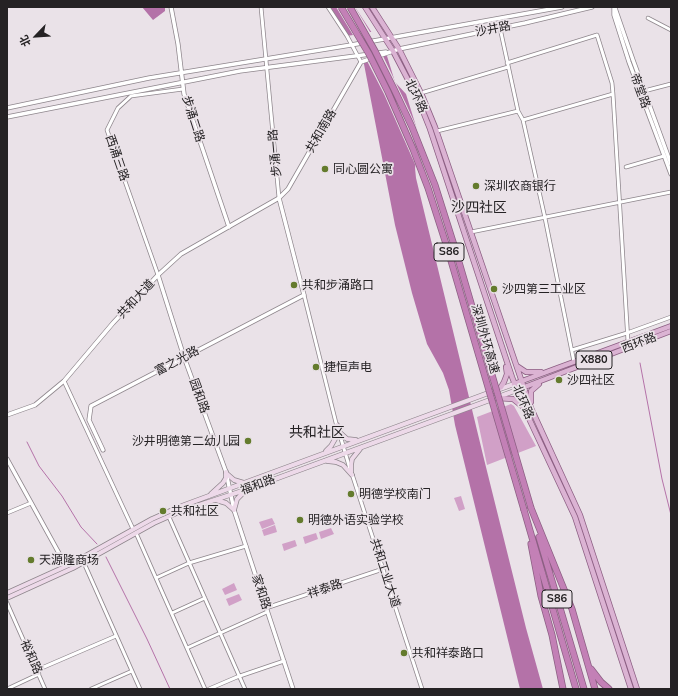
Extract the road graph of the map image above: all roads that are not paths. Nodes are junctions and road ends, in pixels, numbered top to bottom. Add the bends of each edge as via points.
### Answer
1 (171, 7) edge
2 (261, 7) edge
3 (328, 7) edge
4 (342, 7) edge
5 (350, 7) edge
6 (365, 7) edge
7 (372, 7) edge
8 (562, 7) edge
9 (592, 7) edge
10 (614, 7) edge
11 (648, 18) dead end
12 (500, 28) junction
13 (671, 30) edge
14 (392, 38) junction
15 (384, 39) junction
16 (351, 45) junction
17 (394, 50) junction
18 (357, 55) junction
19 (266, 58) junction
20 (361, 62) junction
21 (507, 65) junction
22 (267, 67) junction
23 (181, 73) junction
24 (182, 83) junction
25 (671, 84) edge
26 (183, 89) junction
27 (644, 91) junction
28 (421, 93) junction
29 (613, 94) junction
30 (7, 108) edge
31 (518, 111) junction
32 (7, 117) edge
33 (523, 120) junction
34 (437, 131) junction
35 (668, 155) edge
36 (671, 164) edge
37 (626, 167) dead end
38 (671, 174) edge
39 (671, 192) edge
40 (279, 198) junction
41 (620, 202) junction
42 (545, 218) junction
43 (229, 227) junction
44 (470, 232) junction
45 (158, 275) junction
46 (304, 295) junction
47 (671, 317) edge
48 (671, 326) edge
49 (671, 331) edge
50 (627, 333) junction
51 (628, 342) junction
52 (572, 350) junction
53 (184, 357) junction
54 (505, 357) junction
55 (514, 362) junction
56 (574, 362) junction
57 (549, 371) junction
58 (546, 379) junction
59 (64, 381) junction
60 (522, 381) junction
61 (514, 384) junction
62 (524, 388) junction
63 (517, 390) junction
64 (494, 391) junction
65 (496, 398) junction
66 (532, 408) junction
67 (525, 410) junction
68 (7, 415) edge
69 (337, 425) junction
70 (338, 431) junction
71 (360, 439) junction
72 (343, 446) junction
73 (363, 447) junction
74 (103, 450) dead end
75 (345, 453) junction
76 (320, 454) junction
77 (7, 459) edge
78 (323, 461) junction
79 (226, 472) junction
80 (352, 475) junction
81 (246, 482) junction
82 (229, 488) junction
83 (248, 489) junction
84 (231, 495) junction
85 (209, 496) junction
86 (213, 500) junction
87 (31, 503) junction
88 (531, 508) junction
89 (234, 510) junction
90 (524, 510) junction
91 (7, 513) edge
92 (169, 516) junction
93 (135, 531) junction
94 (246, 546) junction
95 (84, 563) junction
96 (189, 563) junction
97 (66, 566) junction
98 (383, 569) junction
99 (156, 578) junction
100 (7, 592) edge
101 (7, 598) edge
102 (205, 598) junction
103 (7, 603) edge
104 (267, 610) junction
105 (172, 613) junction
106 (220, 633) junction
107 (116, 636) junction
108 (187, 648) junction
109 (585, 654) junction
110 (284, 661) junction
111 (37, 670) junction
112 (132, 671) junction
113 (39, 674) junction
114 (239, 676) junction
115 (7, 689) edge
116 (45, 689) edge
117 (91, 689) edge
118 (140, 689) edge
119 (205, 689) edge
120 (209, 689) edge
121 (245, 689) edge
122 (293, 689) edge
123 (422, 689) edge
124 (563, 689) edge
125 (576, 689) edge
126 (584, 689) edge
127 (595, 689) edge
128 (609, 689) edge
129 (630, 689) edge
130 (637, 689) edge

1 - 23 street, 步涌二路
2 - 19 street, 步涌一路
3 - 16 street
4 - 90 highway, 深圳外环高速 / S86, bridge via 369,54 414,149 448,247
5 - 88 highway, 深圳外环高速 / S86, bridge via 394,88 435,185
6 - 15 main road, 北环路
7 - 14 main road, 北环路
8 - 14 street
9 - 12 street, 沙井路
10 - 27 street, 帝堂路
10 - 35 street, 帝堂路 via 614,15 629,62
11 - 13 street
12 - 17 street, 沙井路
12 - 21 street
14 - 15 street
14 - 17 main road, 北环路
15 - 16 street, bridge
15 - 17 main road, 北环路
16 - 18 street
16 - 19 street
17 - 18 street, bridge
17 - 20 street, bridge
17 - 28 main road, 北环路
17 - 54 main road, 北环路 via 430,129
18 - 20 street
18 - 22 street
19 - 22 street, 步涌一路
19 - 23 street
20 - 40 street, 共和南路 via 288,189
21 - 28 street
21 - 29 street via 596,35 612,83
21 - 31 street
22 - 24 street
22 - 40 street, 步涌一路
23 - 24 street, 步涌二路
23 - 30 street
24 - 26 street, 步涌二路
24 - 32 street
25 - 27 street
26 - 43 street, 步涌二路
26 - 45 street, 西涌三路 via 131,96 118,108 107,130
27 - 35 street, 帝堂路
28 - 34 main road, 北环路
29 - 33 street
29 - 41 street
31 - 33 street
31 - 34 street
33 - 42 street
34 - 44 main road, 北环路
35 - 36 street, 帝堂路
35 - 37 street
35 - 38 street, 帝堂路
39 - 41 street
40 - 43 street, 共和大道
40 - 46 street, 步涌一路
41 - 42 street
41 - 50 street
42 - 44 street
42 - 52 street
43 - 45 street, 共和大道 via 181,254
44 - 55 main road, 北环路
45 - 53 street, 园和路
45 - 59 street, 共和大道
46 - 53 street, 富之光路
46 - 69 street, 共和工业大道
47 - 50 street
48 - 51 main road, 西环路 / X880
49 - 58 main road, 西环路 / X880
50 - 51 street
50 - 52 street
51 - 56 main road, 西环路 / X880
52 - 56 street
53 - 74 street, 富之光路 via 91,406 89,420
53 - 79 street, 园和路
54 - 61 main road, 北环路
54 - 64 main road via 506,377 501,387
55 - 57 main road via 526,372
55 - 60 main road, 北环路
56 - 57 main road, 西环路 / X880
57 - 60 main road, 西环路 / X880
58 - 62 main road, 西环路 / X880
58 - 66 main road via 531,391
59 - 68 street, 共和大道 via 35,405
59 - 93 street
60 - 61 main road, 西环路
60 - 62 main road, 北环路
61 - 63 main road, 北环路
61 - 64 main road, 福和路
62 - 63 main road, 西环路 / X880
62 - 66 main road, 北环路
63 - 65 main road, 福和路
63 - 67 main road, 北环路
64 - 71 main road, 福和路
65 - 67 main road via 514,399
65 - 73 main road, 福和路
66 - 130 main road, 北环路 via 580,515
67 - 129 main road, 北环路 via 575,517
69 - 70 street, 共和工业大道
69 - 76 main road via 333,443
70 - 71 main road via 347,439
70 - 72 street, 共和工业大道
71 - 72 main road, 福和路
72 - 75 street, 共和工业大道
72 - 76 main road, 福和路
73 - 75 main road, 福和路
73 - 80 main road via 352,459
75 - 78 main road, 福和路
75 - 80 street, 共和工业大道
76 - 81 main road, 福和路
77 - 87 street
78 - 80 main road via 340,464
78 - 83 main road, 福和路
79 - 81 main road via 234,480
79 - 82 street, 园和路
79 - 85 main road via 223,483
80 - 98 street, 共和工业大道
81 - 82 main road, 福和路
82 - 84 street, 园和路
82 - 85 main road, 福和路
83 - 84 main road, 福和路
83 - 89 main road via 239,496
84 - 86 main road, 福和路
84 - 89 street, 家和路
85 - 93 main road, 福和路 via 167,512
86 - 89 main road via 223,501
86 - 92 main road, 福和路
87 - 91 street
87 - 97 street
88 - 109 highway via 572,609
88 - 126 highway, 深圳外环高速 / S86
89 - 94 street, 家和路
90 - 124 highway
90 - 125 highway, 深圳外环高速 / S86
92 - 93 main road, 福和路
92 - 96 street
93 - 95 main road, 福和路
93 - 97 main road, 福和路
93 - 99 street
94 - 96 street
94 - 104 street, 家和路
95 - 101 main road, 福和路
95 - 107 street
96 - 99 street
96 - 102 street
97 - 100 main road, 福和路
98 - 104 street, 祥泰路
98 - 123 street, 共和工业大道
99 - 105 street
102 - 105 street
102 - 106 street
103 - 111 street, 裕和路
104 - 106 street, 祥泰路
104 - 110 street, 家和路
105 - 108 street
106 - 108 street, 祥泰路
106 - 114 street
107 - 111 street
107 - 112 street
108 - 119 street
109 - 127 highway
109 - 128 highway via 593,671
110 - 114 street
110 - 122 street, 家和路
111 - 113 street, 裕和路
112 - 117 street
112 - 118 street
113 - 115 street
113 - 116 street, 裕和路
114 - 120 street
114 - 121 street

